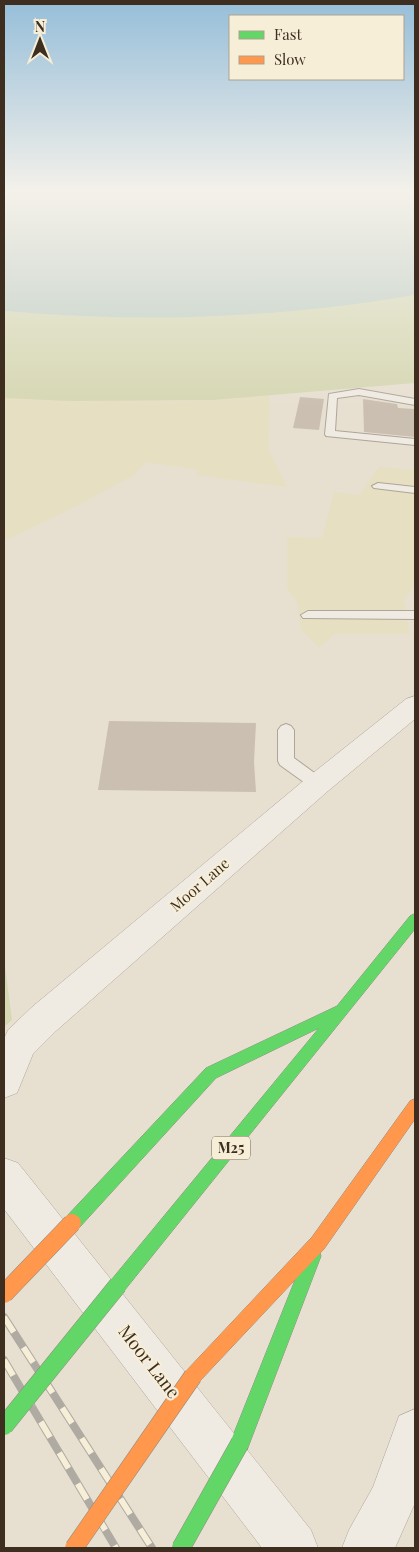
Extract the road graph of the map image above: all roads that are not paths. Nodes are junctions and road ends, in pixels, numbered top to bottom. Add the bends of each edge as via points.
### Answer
1 (415, 402) edge
2 (415, 442) edge
3 (378, 486) dead end
4 (415, 490) edge
5 (308, 615) dead end
6 (415, 615) edge
7 (415, 705) edge
8 (286, 730) dead end
9 (318, 784) junction
10 (415, 920) edge
11 (342, 1009) junction
12 (4, 1080) edge
13 (415, 1106) edge
14 (4, 1177) edge
15 (318, 1243) junction
16 (4, 1294) edge
17 (4, 1426) edge
18 (415, 1432) edge
19 (74, 1548) edge
20 (181, 1548) edge
21 (293, 1548) edge
22 (367, 1548) edge

1 - 2 lane via 359,392 332,396 330,434
3 - 4 lane
5 - 6 lane
7 - 9 street, Moor Lane
8 - 9 lane via 286,761
9 - 12 street, Moor Lane via 44,1019 20,1042
10 - 11 highway, M25
11 - 16 highway, M25, bridge via 211,1073
11 - 17 highway, M25, bridge
13 - 15 highway
14 - 21 street, Moor Lane
15 - 19 highway, bridge via 193,1376
15 - 20 highway, bridge via 240,1444
18 - 22 street via 384,1523

